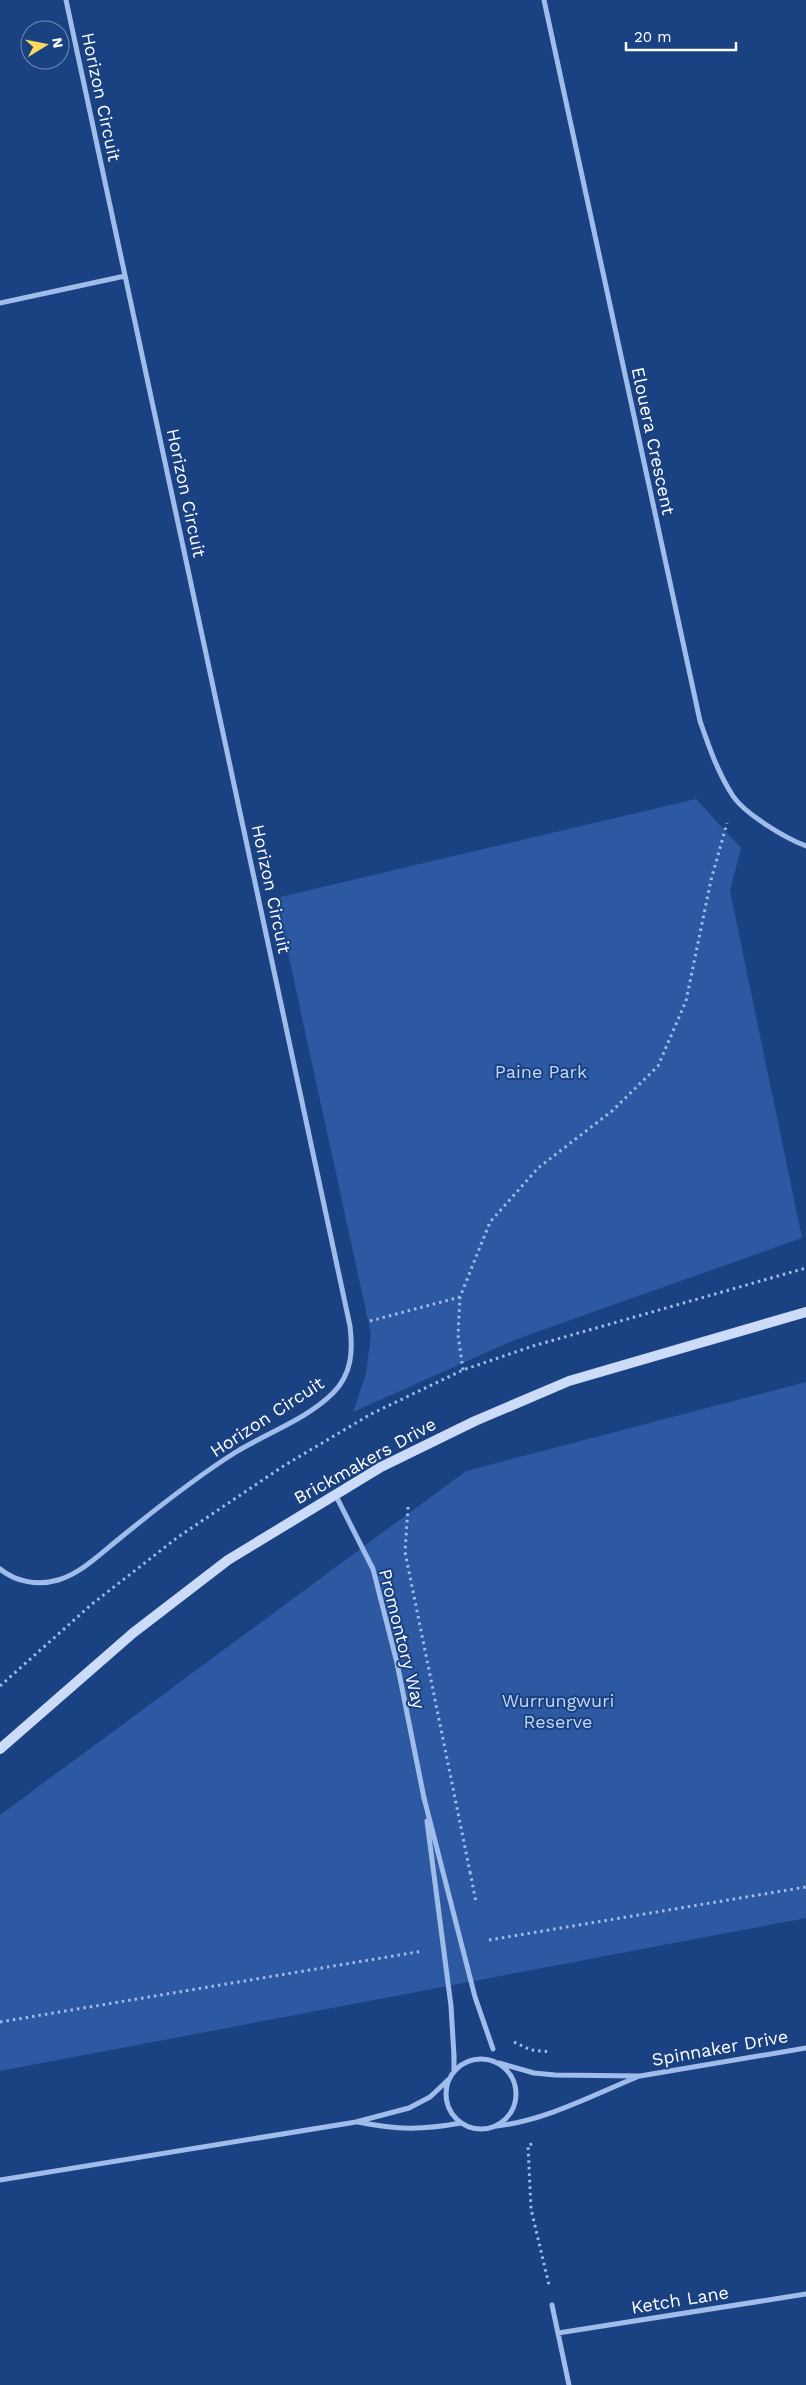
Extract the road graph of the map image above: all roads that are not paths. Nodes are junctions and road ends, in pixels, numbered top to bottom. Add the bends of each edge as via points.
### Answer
1 (66, 0) edge
2 (544, 0) edge
3 (126, 276) junction
4 (0, 303) edge
5 (806, 846) edge
6 (806, 1312) edge
7 (334, 1493) junction
8 (0, 1569) edge
9 (0, 1749) edge
10 (424, 1798) junction
11 (806, 2048) edge
12 (498, 2063) junction
13 (454, 2070) junction
14 (640, 2076) junction
15 (448, 2080) junction
16 (356, 2122) junction
17 (461, 2123) junction
18 (495, 2126) junction
19 (0, 2180) edge
20 (806, 2294) edge
21 (552, 2305) road end
22 (558, 2333) junction
23 (569, 2385) edge

1 - 3 street, Horizon Circuit
2 - 5 street, Elouera Crescent via 700,721 716,766 734,798 761,821
3 - 4 street
3 - 8 street, Horizon Circuit via 350,1326 351,1361 345,1378 333,1393 187,1485 89,1564 58,1580 41,1583 26,1582
6 - 7 street, Brickmakers Drive via 569,1381 475,1421
7 - 9 street, Brickmakers Drive via 228,1560 133,1634
7 - 10 street, Promontory Way via 373,1569 397,1663
10 - 12 street, Promontory Way, bridge via 475,1997
10 - 13 street, Promontory Way, bridge via 451,2006
11 - 14 street, Spinnaker Drive
12 - 13 street via 474,2058
12 - 14 street, Spinnaker Drive via 555,2075
12 - 18 street via 513,2079 516,2101 508,2116
13 - 15 street
14 - 18 street, Spinnaker Drive via 542,2116
15 - 16 street via 430,2097 409,2108
15 - 17 street via 446,2104
16 - 17 street via 384,2128 424,2130
16 - 19 street
17 - 18 street via 483,2130
20 - 22 street, Ketch Lane
21 - 22 street
22 - 23 street

